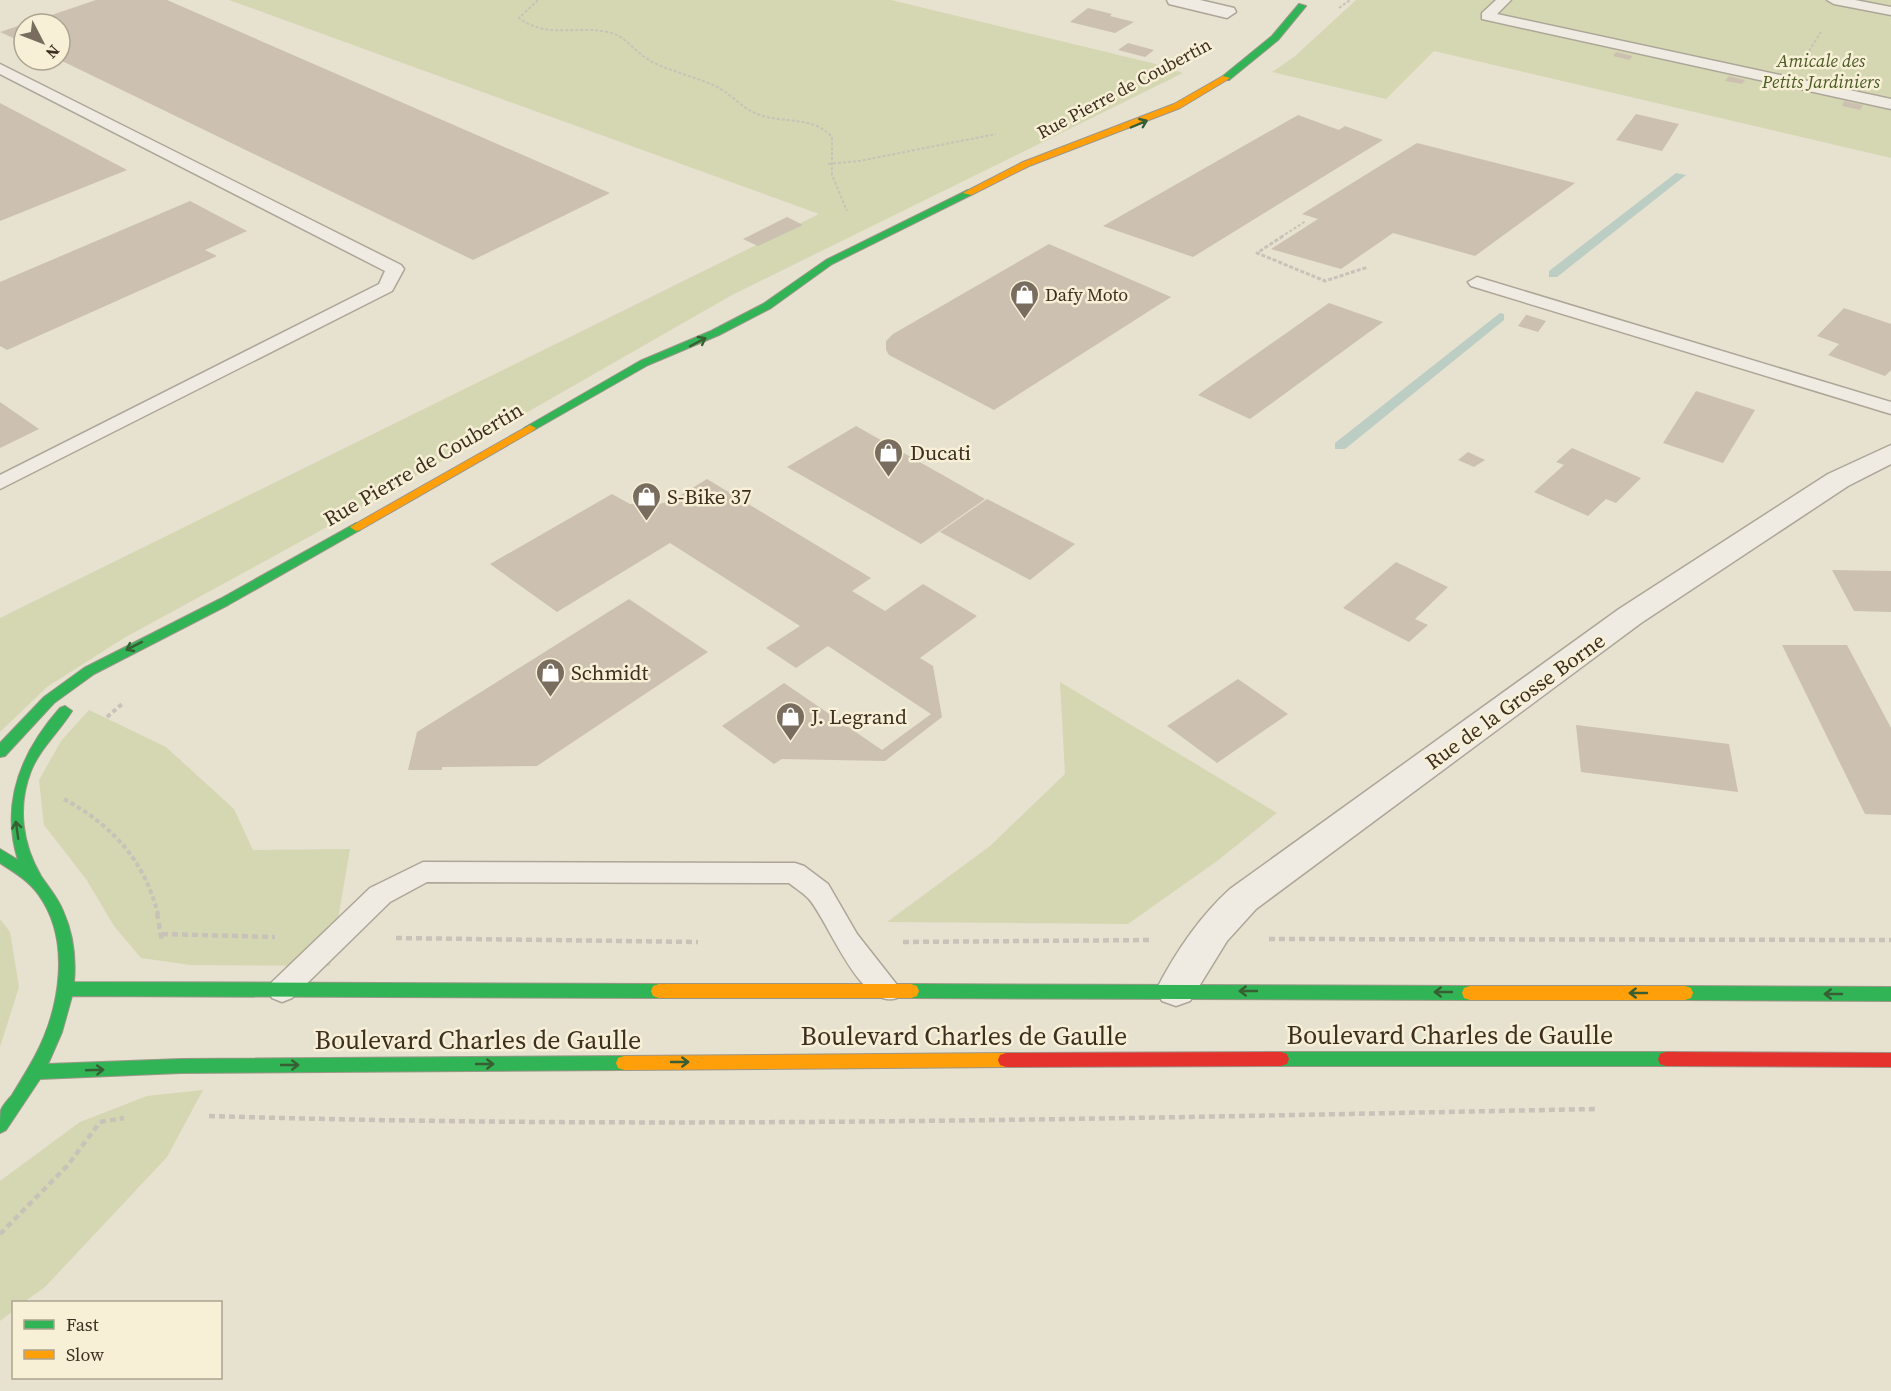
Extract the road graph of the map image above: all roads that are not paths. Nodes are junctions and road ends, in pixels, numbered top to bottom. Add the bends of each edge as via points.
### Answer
1 (1176, 0) edge
2 (1504, 0) edge
3 (1837, 0) edge
4 (1307, 3) edge
5 (1891, 11) edge
6 (1227, 12) dead end
7 (1266, 26) dead end
8 (0, 68) edge
9 (1891, 105) edge
10 (1121, 112) dead end
11 (1024, 165) junction
12 (829, 262) junction
13 (787, 274) dead end
14 (1477, 282) dead end
15 (679, 332) dead end
16 (644, 363) junction
17 (1891, 408) edge
18 (1891, 453) edge
19 (0, 483) edge
20 (224, 602) junction
21 (109, 676) dead end
22 (78, 699) dead end
23 (0, 752) edge
24 (0, 855) edge
25 (38, 885) junction
26 (67, 989) junction
27 (282, 990) junction
28 (887, 990) junction
29 (1176, 990) junction
30 (1891, 994) edge
31 (1891, 1060) edge
32 (37, 1072) junction
33 (0, 1125) edge

1 - 6 street
2 - 9 lane via 1487,16
3 - 5 lane
4 - 7 main road, Rue Pierre de Coubertin
11 -> 4 main road, Rue Pierre de Coubertin via 1143,122 1209,89 1272,44
8 - 19 lane via 395,269 386,287
10 - 11 main road, Rue Pierre de Coubertin
11 - 12 main road, Rue Pierre de Coubertin
12 - 13 main road, Rue Pierre de Coubertin via 817,262
16 -> 12 main road, Rue Pierre de Coubertin via 688,347 744,317 815,275
14 - 17 lane
15 - 16 main road, Rue Pierre de Coubertin
16 - 20 main road, Rue Pierre de Coubertin
18 - 29 street, Rue de la Grosse Borne via 1838,480 1630,616 1243,899 1205,939
20 - 21 main road, Rue Pierre de Coubertin
20 -> 23 main road, Rue Pierre de Coubertin via 112,657 67,686
25 -> 22 main road via 18,840 19,784 48,729
24 - 25 main road via 14,862
25 - 26 main road via 64,928 69,967
26 - 27 main road, Boulevard Charles de Gaulle
26 - 32 main road via 56,1031
27 - 28 main road, Boulevard Charles de Gaulle
27 - 28 lane via 380,895 423,872 446,872 795,873 818,891 848,942
28 - 29 main road, Boulevard Charles de Gaulle
30 -> 29 main road, Boulevard Charles de Gaulle
32 -> 31 main road, Boulevard Charles de Gaulle via 192,1066 1089,1059
32 - 33 main road

